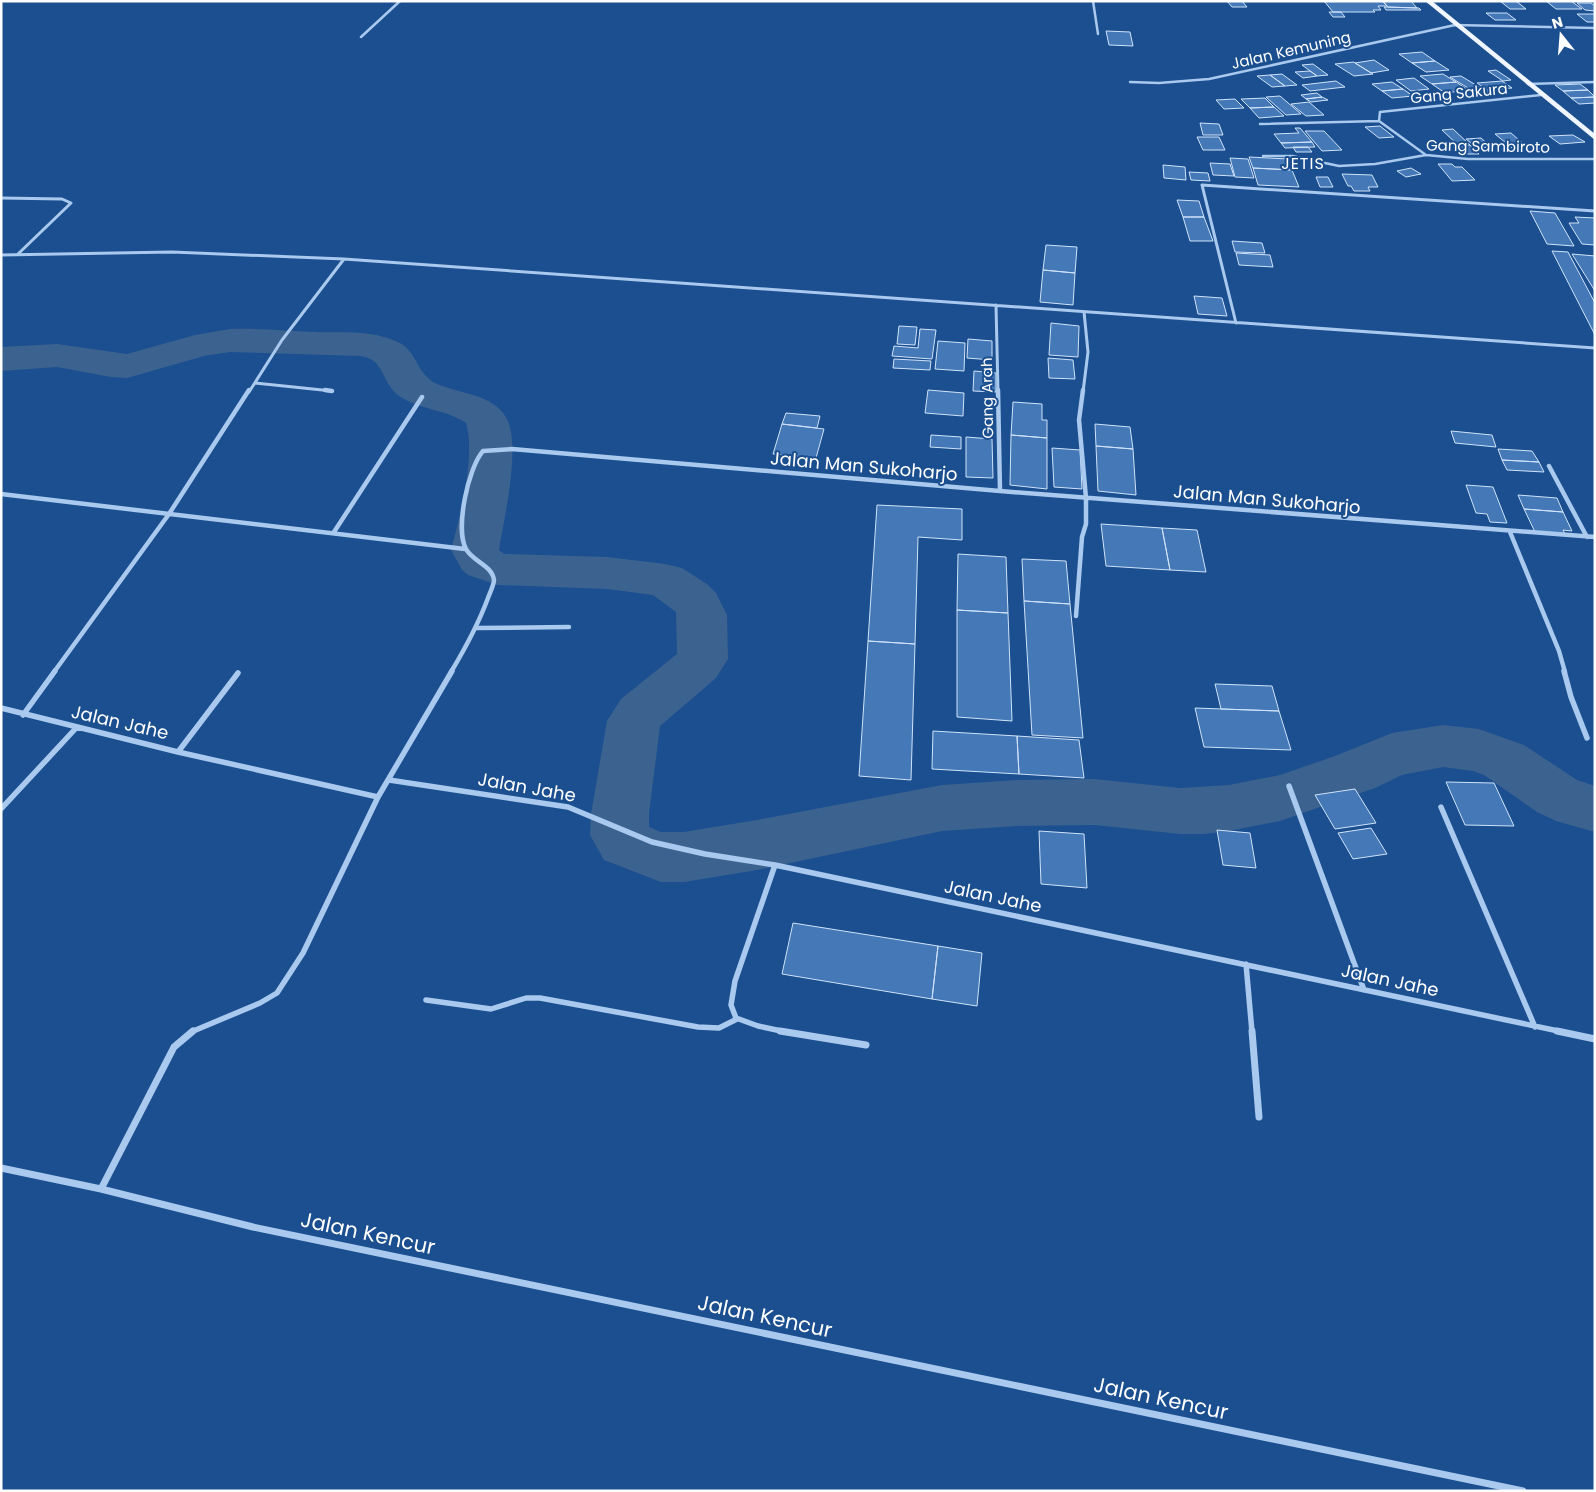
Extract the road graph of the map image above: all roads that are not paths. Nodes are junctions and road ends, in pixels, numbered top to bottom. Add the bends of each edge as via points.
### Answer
1 (400, 1) edge
2 (1092, 1) edge
3 (1428, 1) edge
4 (1455, 25) junction
5 (1595, 28) edge
6 (1098, 34) dead end
7 (361, 37) dead end
8 (1130, 82) dead end
9 (1595, 82) edge
10 (1528, 84) junction
11 (1541, 95) junction
12 (1379, 121) junction
13 (1260, 124) dead end
14 (1595, 138) edge
15 (1426, 155) junction
16 (1263, 156) dead end
17 (1595, 159) edge
18 (1, 198) edge
19 (1595, 211) edge
20 (18, 254) junction
21 (1, 255) edge
22 (344, 260) junction
23 (996, 305) junction
24 (1084, 312) junction
25 (1236, 323) junction
26 (1595, 348) edge
27 (256, 383) junction
28 (332, 391) dead end
29 (422, 397) dead end
30 (1549, 466) dead end
31 (1000, 491) junction
32 (1, 494) edge
33 (1086, 498) junction
34 (169, 514) junction
35 (334, 532) junction
36 (1510, 532) junction
37 (1587, 537) junction
38 (1595, 537) edge
39 (465, 549) junction
40 (1076, 616) dead end
41 (569, 627) dead end
42 (477, 628) junction
43 (238, 673) dead end
44 (1, 708) edge
45 (22, 715) junction
46 (77, 727) junction
47 (1586, 738) dead end
48 (178, 752) junction
49 (388, 780) junction
50 (1289, 786) dead end
51 (378, 797) junction
52 (1441, 807) dead end
53 (1, 809) edge
54 (775, 865) junction
55 (1246, 964) junction
56 (1364, 990) junction
57 (426, 1000) dead end
58 (737, 1019) junction
59 (1535, 1027) junction
60 (1595, 1039) edge
61 (866, 1045) dead end
62 (1259, 1117) dead end
63 (1, 1168) edge
64 (101, 1189) junction
65 (1523, 1491) edge

1 - 7 street
2 - 6 street
3 - 4 main road
4 - 5 street, Jalan Kemuning
4 - 8 street, Jalan Kemuning via 1209,79
4 - 10 main road
9 - 10 street
10 - 11 main road
11 - 12 street, Gang Sakura via 1380,112
11 - 14 main road
12 - 13 street
12 - 15 street
15 - 16 street, Gang Sambiroto via 1351,166 1292,156
15 - 17 street, Gang Sambiroto via 1468,159
18 - 20 street via 62,199 71,203
19 - 25 street via 1202,185
20 - 21 street
20 - 22 street via 172,252
22 - 23 street
22 - 27 street via 282,340
23 - 24 street
23 - 31 street, Gang Arah
24 - 25 street
24 - 33 street via 1088,352 1079,420
25 - 26 street
27 - 28 street
27 - 34 street
29 - 35 street
30 - 37 street
31 - 33 street, Jalan Man Sukoharjo
31 - 39 street, Jalan Man Sukoharjo via 502,448 483,451 474,461 463,515
32 - 34 street
33 - 36 street, Jalan Man Sukoharjo
33 - 40 street
34 - 35 street
34 - 45 street
35 - 39 street
36 - 37 street, Jalan Man Sukoharjo
36 - 47 street via 1559,651
37 - 38 street, Jalan Man Sukoharjo
39 - 42 street via 493,576 492,588
41 - 42 street
42 - 49 street
43 - 48 street
44 - 45 street, Jalan Jahe
45 - 46 street, Jalan Jahe
46 - 48 street, Jalan Jahe
46 - 53 street
48 - 51 street, Jalan Jahe
49 - 51 street
49 - 54 street, Jalan Jahe via 568,807 636,837 690,851
50 - 56 street
51 - 64 street via 303,953 278,993 195,1029 174,1047
52 - 59 street
54 - 55 street, Jalan Jahe
54 - 58 street via 733,990 732,1011
55 - 56 street, Jalan Jahe
55 - 62 street
56 - 59 street, Jalan Jahe
57 - 58 street via 490,1008 526,998 540,998 698,1027 719,1028
58 - 61 street via 760,1027
59 - 60 street, Jalan Jahe
63 - 64 street, Jalan Kencur
64 - 65 street, Jalan Kencur via 253,1228

